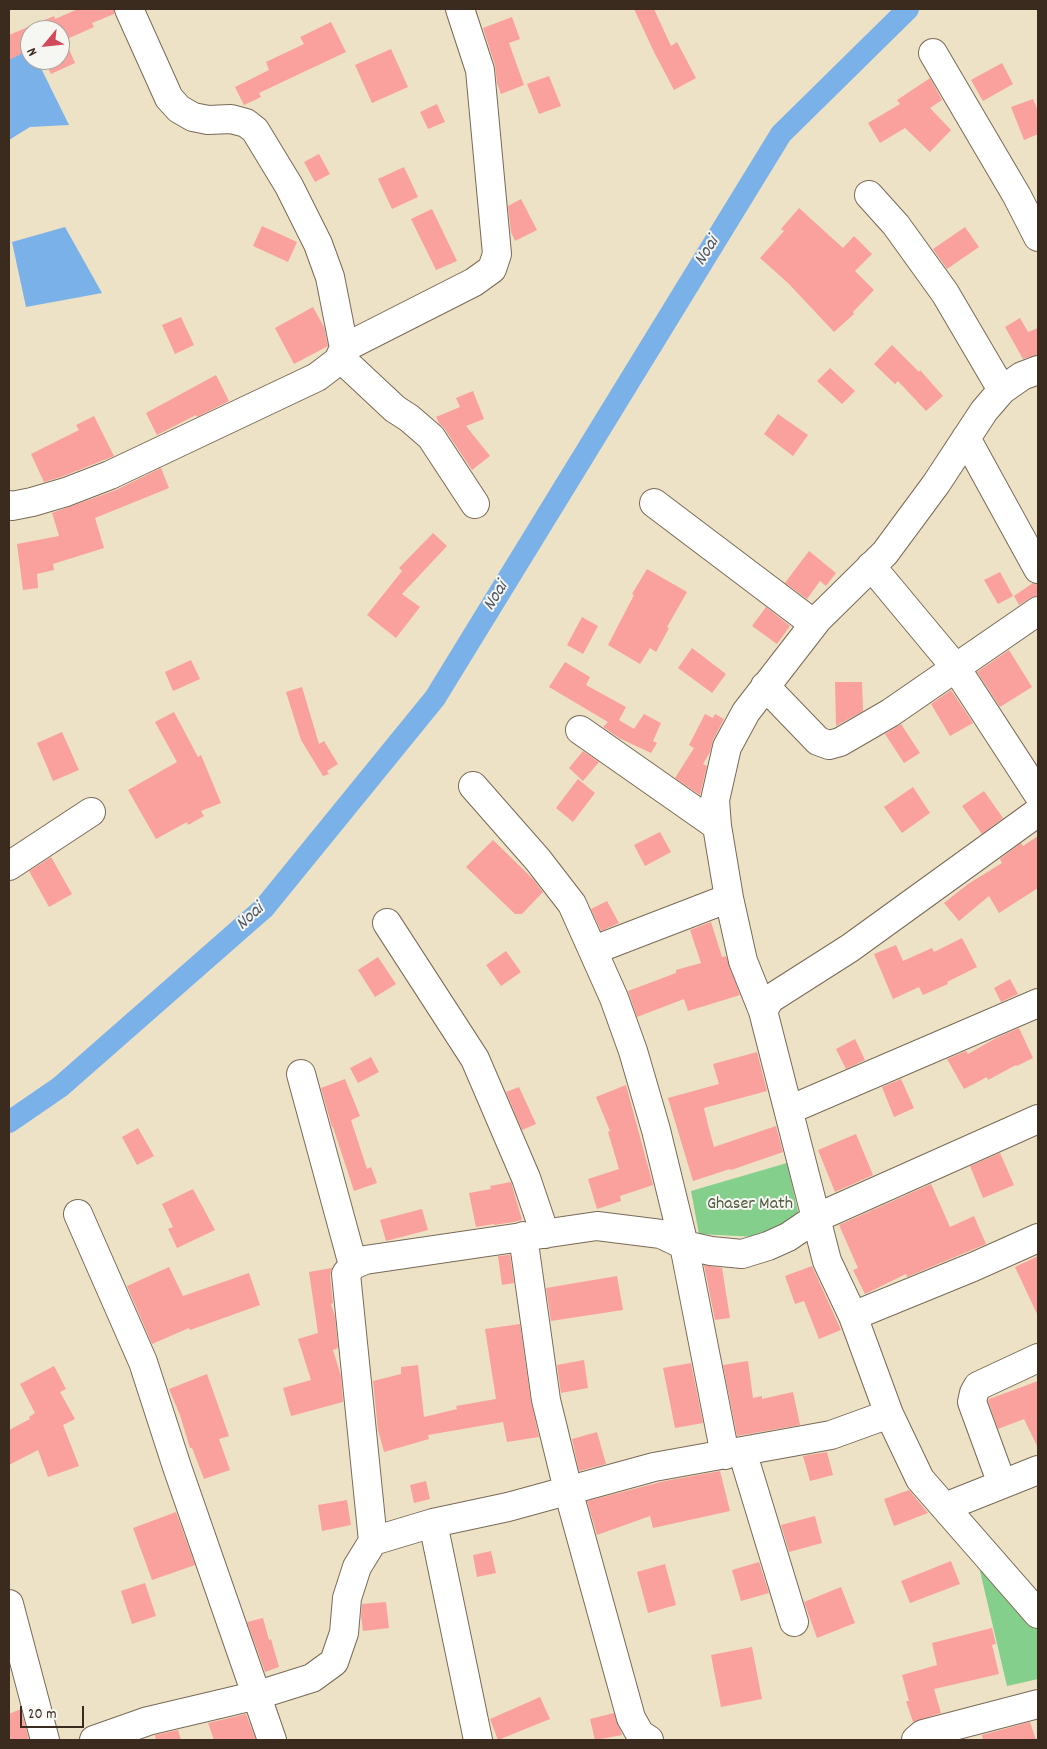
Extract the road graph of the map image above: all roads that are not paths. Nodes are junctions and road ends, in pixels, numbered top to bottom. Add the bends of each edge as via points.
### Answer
1 (129, 9) edge
2 (460, 9) edge
3 (933, 53) dead end
4 (869, 195) dead end
5 (1038, 237) edge
6 (341, 354) junction
7 (1038, 370) edge
8 (1002, 390) junction
9 (966, 438) junction
10 (654, 502) dead end
11 (475, 504) dead end
12 (9, 505) edge
13 (871, 566) junction
14 (1038, 569) edge
15 (1038, 611) edge
16 (814, 624) junction
17 (956, 668) junction
18 (765, 686) junction
19 (580, 730) dead end
20 (473, 786) dead end
21 (1038, 794) edge
22 (91, 812) dead end
23 (1038, 812) edge
24 (717, 826) junction
25 (9, 866) edge
26 (728, 898) junction
27 (387, 923) dead end
28 (594, 950) junction
29 (1038, 1003) edge
30 (763, 1011) junction
31 (301, 1074) dead end
32 (789, 1110) junction
33 (1038, 1119) edge
34 (78, 1214) dead end
35 (816, 1218) junction
36 (534, 1235) junction
37 (1038, 1238) edge
38 (684, 1245) junction
39 (353, 1265) junction
40 (853, 1316) junction
41 (1038, 1358) edge
42 (889, 1414) junction
43 (733, 1453) junction
44 (1038, 1470) edge
45 (1002, 1484) junction
46 (568, 1490) junction
47 (945, 1507) junction
48 (433, 1523) junction
49 (373, 1541) junction
50 (1030, 1589) edge
51 (1038, 1614) edge
52 (11, 1620) edge
53 (794, 1622) dead end
54 (258, 1695) junction
55 (1038, 1704) edge
56 (45, 1740) edge
57 (94, 1740) edge
58 (272, 1740) edge
59 (478, 1740) edge
60 (649, 1740) edge
61 (916, 1740) edge

1 - 6 street via 169,98 179,110 208,120 230,119 246,123 255,130 289,186 318,244 330,278
2 - 6 street via 480,70 497,254 492,269
3 - 5 street
4 - 8 street via 896,225 945,293
6 - 11 street via 348,365 395,409 431,438
6 - 12 street via 318,377 110,475 66,492
7 - 8 street via 1022,376
8 - 9 street
9 - 13 street via 885,553
9 - 14 street
10 - 16 street
13 - 16 street
13 - 17 street
15 - 17 street
16 - 18 street
17 - 18 street via 890,713 829,745 818,741
17 - 21 street
18 - 24 street via 727,747 715,800
19 - 24 street
20 - 28 street via 572,904
22 - 25 street
23 - 30 street via 850,948 770,999
24 - 26 street
26 - 28 street
26 - 30 street via 743,961
27 - 36 street via 475,1059 526,1178
28 - 38 street via 633,1051
29 - 32 street
30 - 32 street
31 - 39 street
32 - 35 street
33 - 35 street
34 - 54 street via 143,1362
35 - 38 street via 788,1237 742,1254
35 - 40 street via 827,1261
36 - 38 street via 597,1226 660,1234
36 - 39 street via 365,1260
36 - 46 street via 546,1400
37 - 40 street
38 - 43 street
39 - 49 street via 346,1274
40 - 42 street
41 - 45 street via 978,1386 974,1394 972,1402
42 - 43 street via 831,1435
42 - 47 street via 920,1479
43 - 46 street via 654,1467
43 - 53 street
44 - 45 street
45 - 47 street
46 - 48 street
46 - 60 street via 631,1718 640,1734
47 - 50 street
48 - 49 street
48 - 59 street
49 - 54 street via 357,1567 347,1598 344,1633 334,1662 312,1678
50 - 51 street
52 - 56 street
54 - 57 street via 148,1721
54 - 58 street
55 - 61 street via 922,1734

